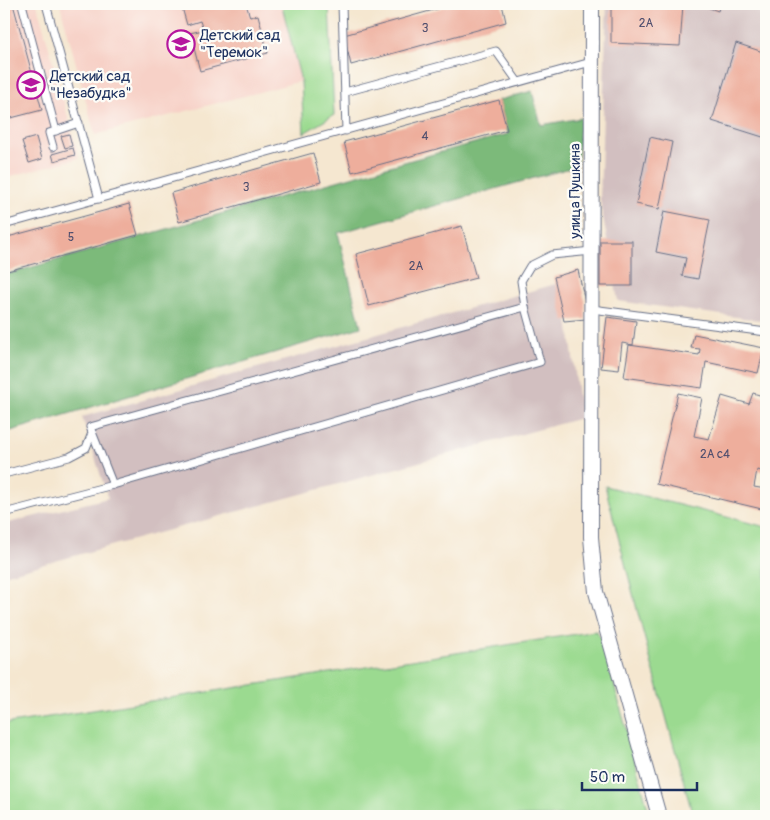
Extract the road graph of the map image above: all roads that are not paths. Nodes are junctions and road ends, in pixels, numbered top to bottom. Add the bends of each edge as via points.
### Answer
1 (22, 4) edge
2 (46, 4) edge
3 (342, 4) edge
4 (592, 4) edge
5 (591, 62) junction
6 (518, 82) junction
7 (344, 92) junction
8 (79, 123) junction
9 (56, 131) junction
10 (346, 131) junction
11 (53, 147) dead end
12 (99, 199) junction
13 (4, 225) edge
14 (592, 251) junction
15 (525, 307) junction
16 (592, 309) junction
17 (766, 332) edge
18 (92, 433) junction
19 (4, 474) edge
20 (112, 485) junction
21 (4, 513) edge
22 (660, 816) edge

1 - 9 lane
2 - 8 lane
3 - 7 lane
4 - 5 street, улица Пушкина
5 - 6 lane
5 - 14 street, улица Пушкина
6 - 7 lane via 496,51
6 - 10 lane
7 - 10 lane
8 - 9 lane
8 - 12 lane
9 - 11 lane via 50,133
10 - 12 lane
12 - 13 lane
14 - 15 lane via 552,255 530,266 521,281
14 - 16 street, улица Пушкина
15 - 18 lane via 90,427
15 - 20 lane via 540,362
16 - 17 lane
16 - 22 street, улица Пушкина via 591,537 596,592
18 - 19 lane via 86,448 69,457
18 - 20 lane
20 - 21 lane

